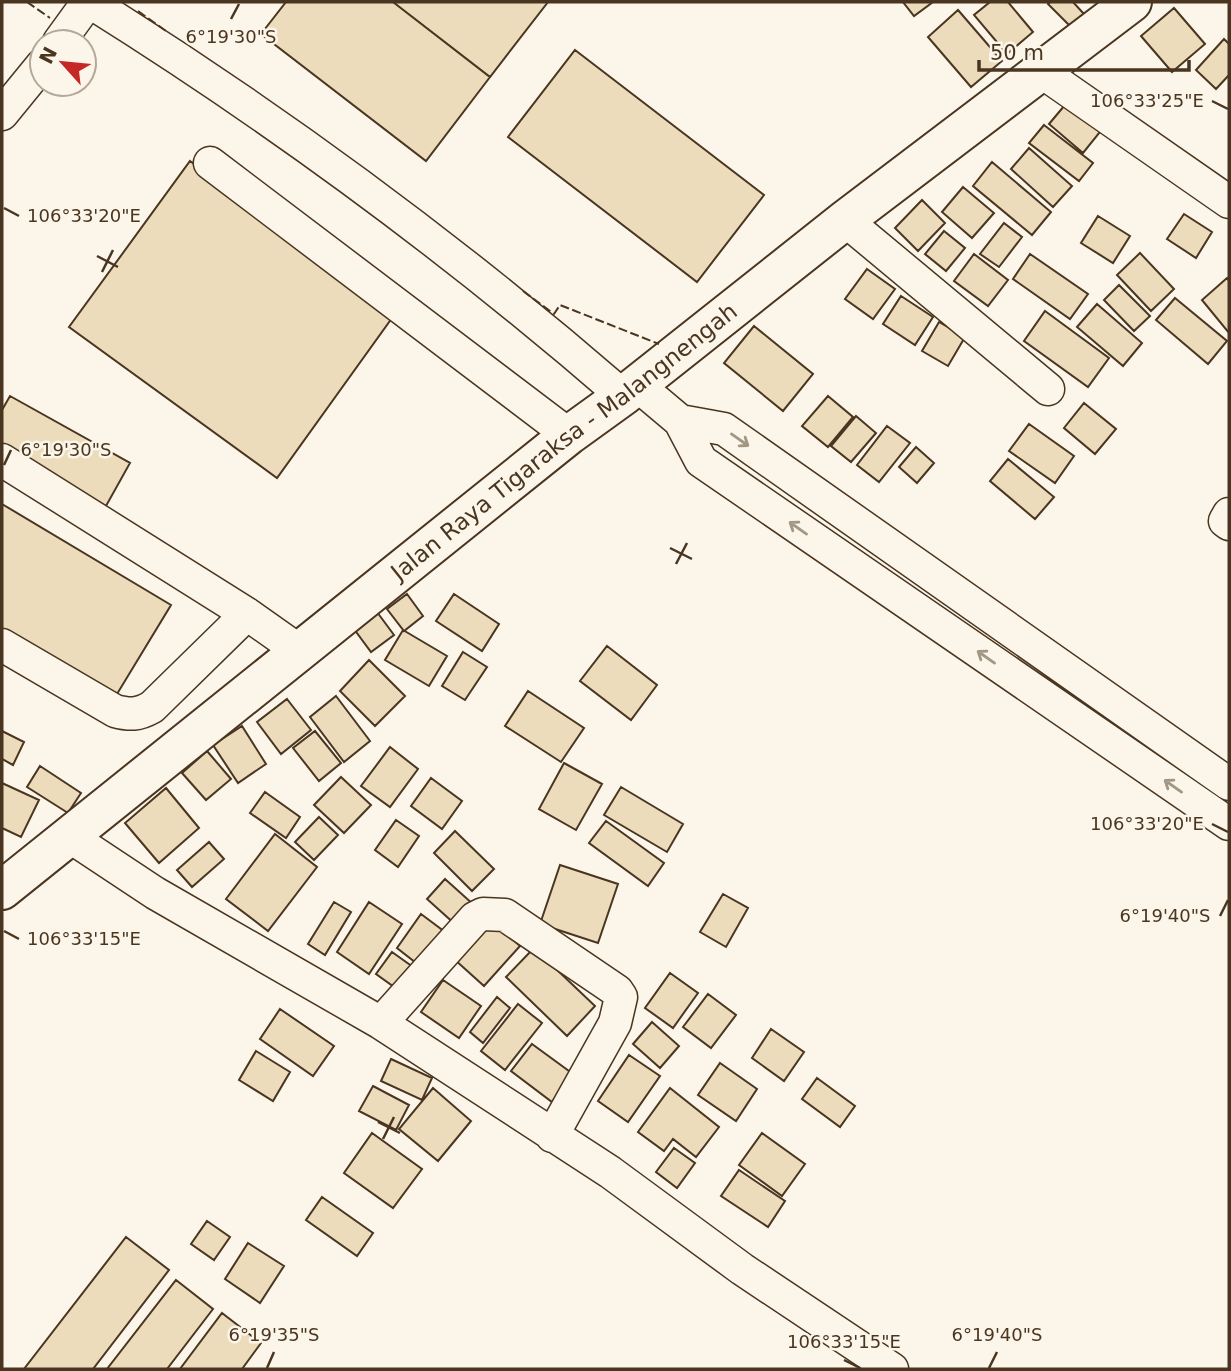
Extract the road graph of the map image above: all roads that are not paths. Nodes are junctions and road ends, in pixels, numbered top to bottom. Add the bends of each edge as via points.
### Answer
1 (89, 2) edge
2 (1132, 2) edge
3 (70, 28) edge
4 (1042, 72) junction
5 (28, 82) edge
6 (2, 114) edge
7 (210, 163) dead end
8 (1229, 202) edge
9 (845, 220) junction
10 (1048, 389) dead end
11 (630, 390) junction
12 (680, 421) junction
13 (569, 435) junction
14 (2, 460) edge
15 (1229, 514) edge
16 (1229, 524) edge
17 (247, 614) junction
18 (2, 645) edge
19 (298, 650) junction
20 (1229, 784) edge
21 (1229, 824) edge
22 (69, 835) junction
23 (2, 890) edge
24 (381, 1023) junction
25 (552, 1136) junction
26 (892, 1369) edge

1 - 3 street
1 - 11 street via 155,42 350,179
2 - 4 main road, Jalan Raya Tigaraksa - Malangnengah
4 - 8 street
4 - 9 main road, Jalan Raya Tigaraksa - Malangnengah
5 - 6 street
7 - 13 street
9 - 10 street
9 - 11 main road, Jalan Raya Tigaraksa - Malangnengah
11 - 12 street
11 - 13 main road, Jalan Raya Tigaraksa - Malangnengah
12 -> 20 street via 724,429
21 -> 12 street via 701,461
13 - 19 main road, Jalan Raya Tigaraksa - Malangnengah
14 - 17 street
15 - 16 street via 1225,521
17 - 18 street via 141,714 115,711
17 - 19 street
19 - 22 main road, Jalan Raya Tigaraksa - Malangnengah
22 - 23 main road, Jalan Raya Tigaraksa - Malangnengah
22 - 24 street via 155,893
24 - 25 street
24 - 25 street via 475,918 505,915 621,997 615,1023
25 - 26 street

